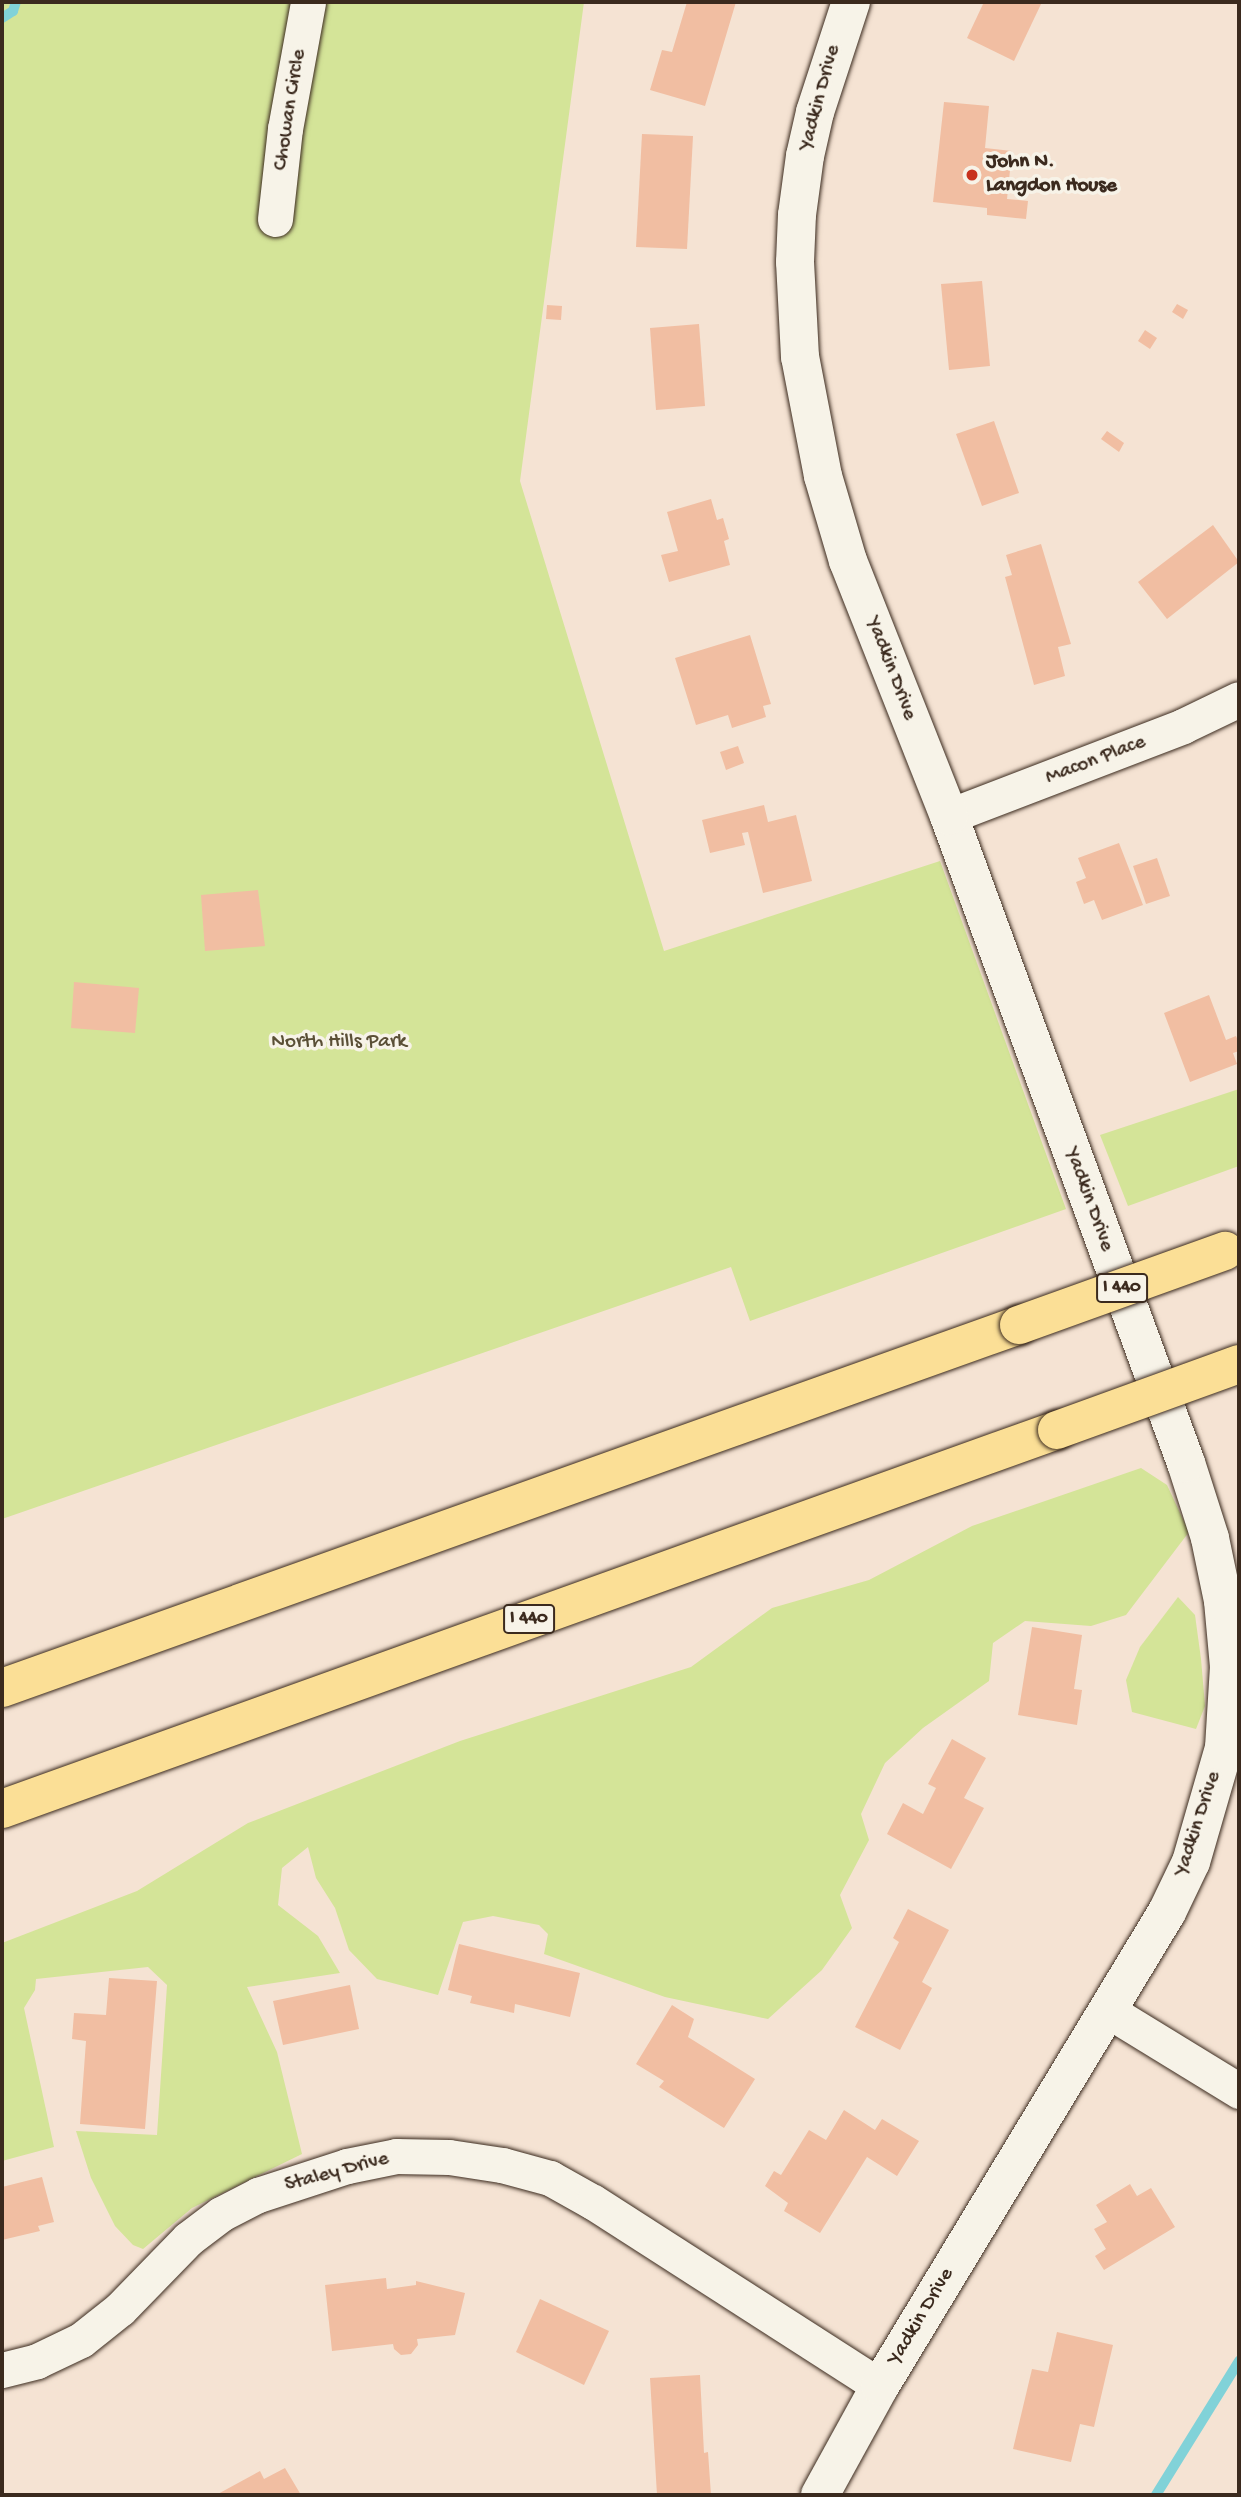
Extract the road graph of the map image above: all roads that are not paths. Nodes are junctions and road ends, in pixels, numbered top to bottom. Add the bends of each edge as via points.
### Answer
1 (309, 2) edge
2 (851, 2) edge
3 (275, 219) dead end
4 (1239, 699) edge
5 (950, 816) junction
6 (1232, 1248) edge
7 (1239, 1364) edge
8 (2, 1688) edge
9 (2, 1809) edge
10 (1107, 2010) junction
11 (1239, 2091) edge
12 (2, 2370) edge
13 (880, 2386) junction
14 (820, 2495) edge

1 - 3 street, Chowan Circle via 285,129
2 - 5 street, Yadkin Drive via 826,72 805,156 795,262 800,357 823,476 844,548
4 - 5 street, Macon Place via 1158,736
5 - 10 street, Yadkin Drive via 1186,1463 1210,1538 1223,1601 1229,1667 1223,1748 1206,1815 1191,1862 1167,1912
6 - 8 highway, I 440, bridge
7 - 9 highway, I 440, bridge
10 - 11 street
10 - 13 street, Yadkin Drive
12 - 13 street, Staley Drive via 37,2361 81,2340 221,2214 258,2195 347,2165 396,2156 449,2157 551,2178
13 - 14 street, Yadkin Drive

